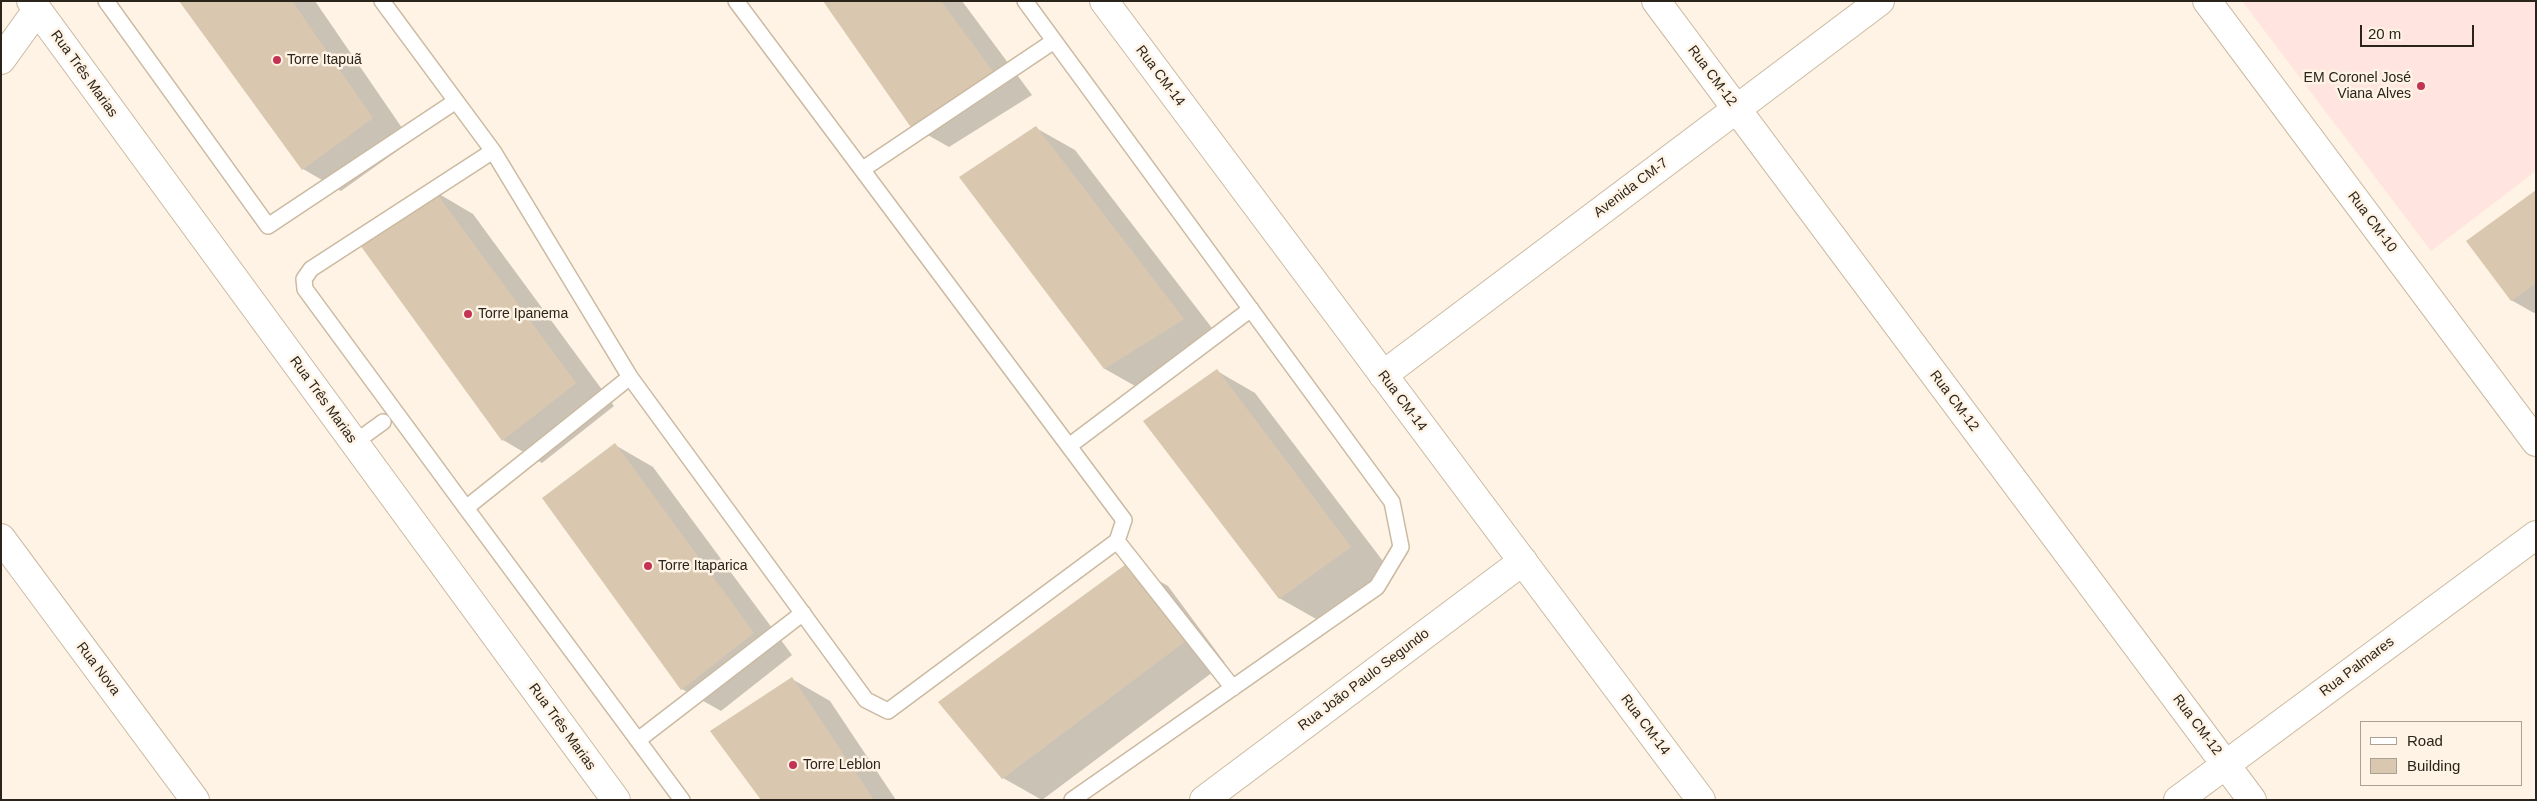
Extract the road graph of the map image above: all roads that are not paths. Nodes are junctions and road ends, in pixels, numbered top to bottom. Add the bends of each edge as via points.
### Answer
1 (106, 1) edge
2 (382, 1) edge
3 (736, 1) edge
4 (1025, 1) edge
5 (1104, 1) edge
6 (1656, 1) edge
7 (1880, 1) edge
8 (2207, 1) edge
9 (34, 6) edge
10 (1054, 41) junction
11 (1, 60) edge
12 (456, 101) junction
13 (1737, 109) junction
14 (492, 151) junction
15 (863, 169) junction
16 (1251, 309) junction
17 (1383, 375) junction
18 (630, 377) junction
19 (383, 422) dead end
20 (2536, 442) edge
21 (354, 443) junction
22 (1069, 446) junction
23 (466, 508) junction
24 (2536, 535) edge
25 (1, 538) edge
26 (1117, 541) junction
27 (1523, 561) junction
28 (803, 613) junction
29 (1233, 688) junction
30 (638, 740) junction
31 (2226, 764) junction
32 (196, 800) edge
33 (616, 800) edge
34 (682, 800) edge
35 (1072, 800) edge
36 (1204, 800) edge
37 (1701, 800) edge
38 (2178, 800) edge
39 (2252, 800) edge

1 - 12 lane via 268,226
2 - 12 lane
3 - 15 lane
4 - 10 lane
5 - 17 street, Rua CM-14
6 - 13 street, Rua CM-12
7 - 13 street, Avenida CM-7
8 - 20 street, Rua CM-10
9 - 11 street
9 - 21 street, Rua Três Marias
10 - 15 lane
10 - 16 lane
12 - 14 lane
13 - 17 street, Avenida CM-7
13 - 31 street, Rua CM-12
14 - 18 lane
14 - 23 lane via 311,269 304,278 305,289
15 - 22 lane
16 - 22 lane
16 - 29 lane via 1392,502 1401,547 1377,587
17 - 27 street, Rua CM-14
18 - 23 lane
18 - 28 lane
19 - 21 lane
21 - 33 street, Rua Três Marias
22 - 26 lane via 1124,520
23 - 30 lane
24 - 31 street, Rua Palmares
25 - 32 street, Rua Nova
26 - 28 lane via 888,711 866,700
26 - 29 lane
27 - 36 street, Rua João Paulo Segundo
27 - 37 street, Rua CM-14
28 - 30 lane
29 - 35 lane
30 - 34 lane
31 - 38 street, Rua Palmares
31 - 39 street, Rua CM-12

